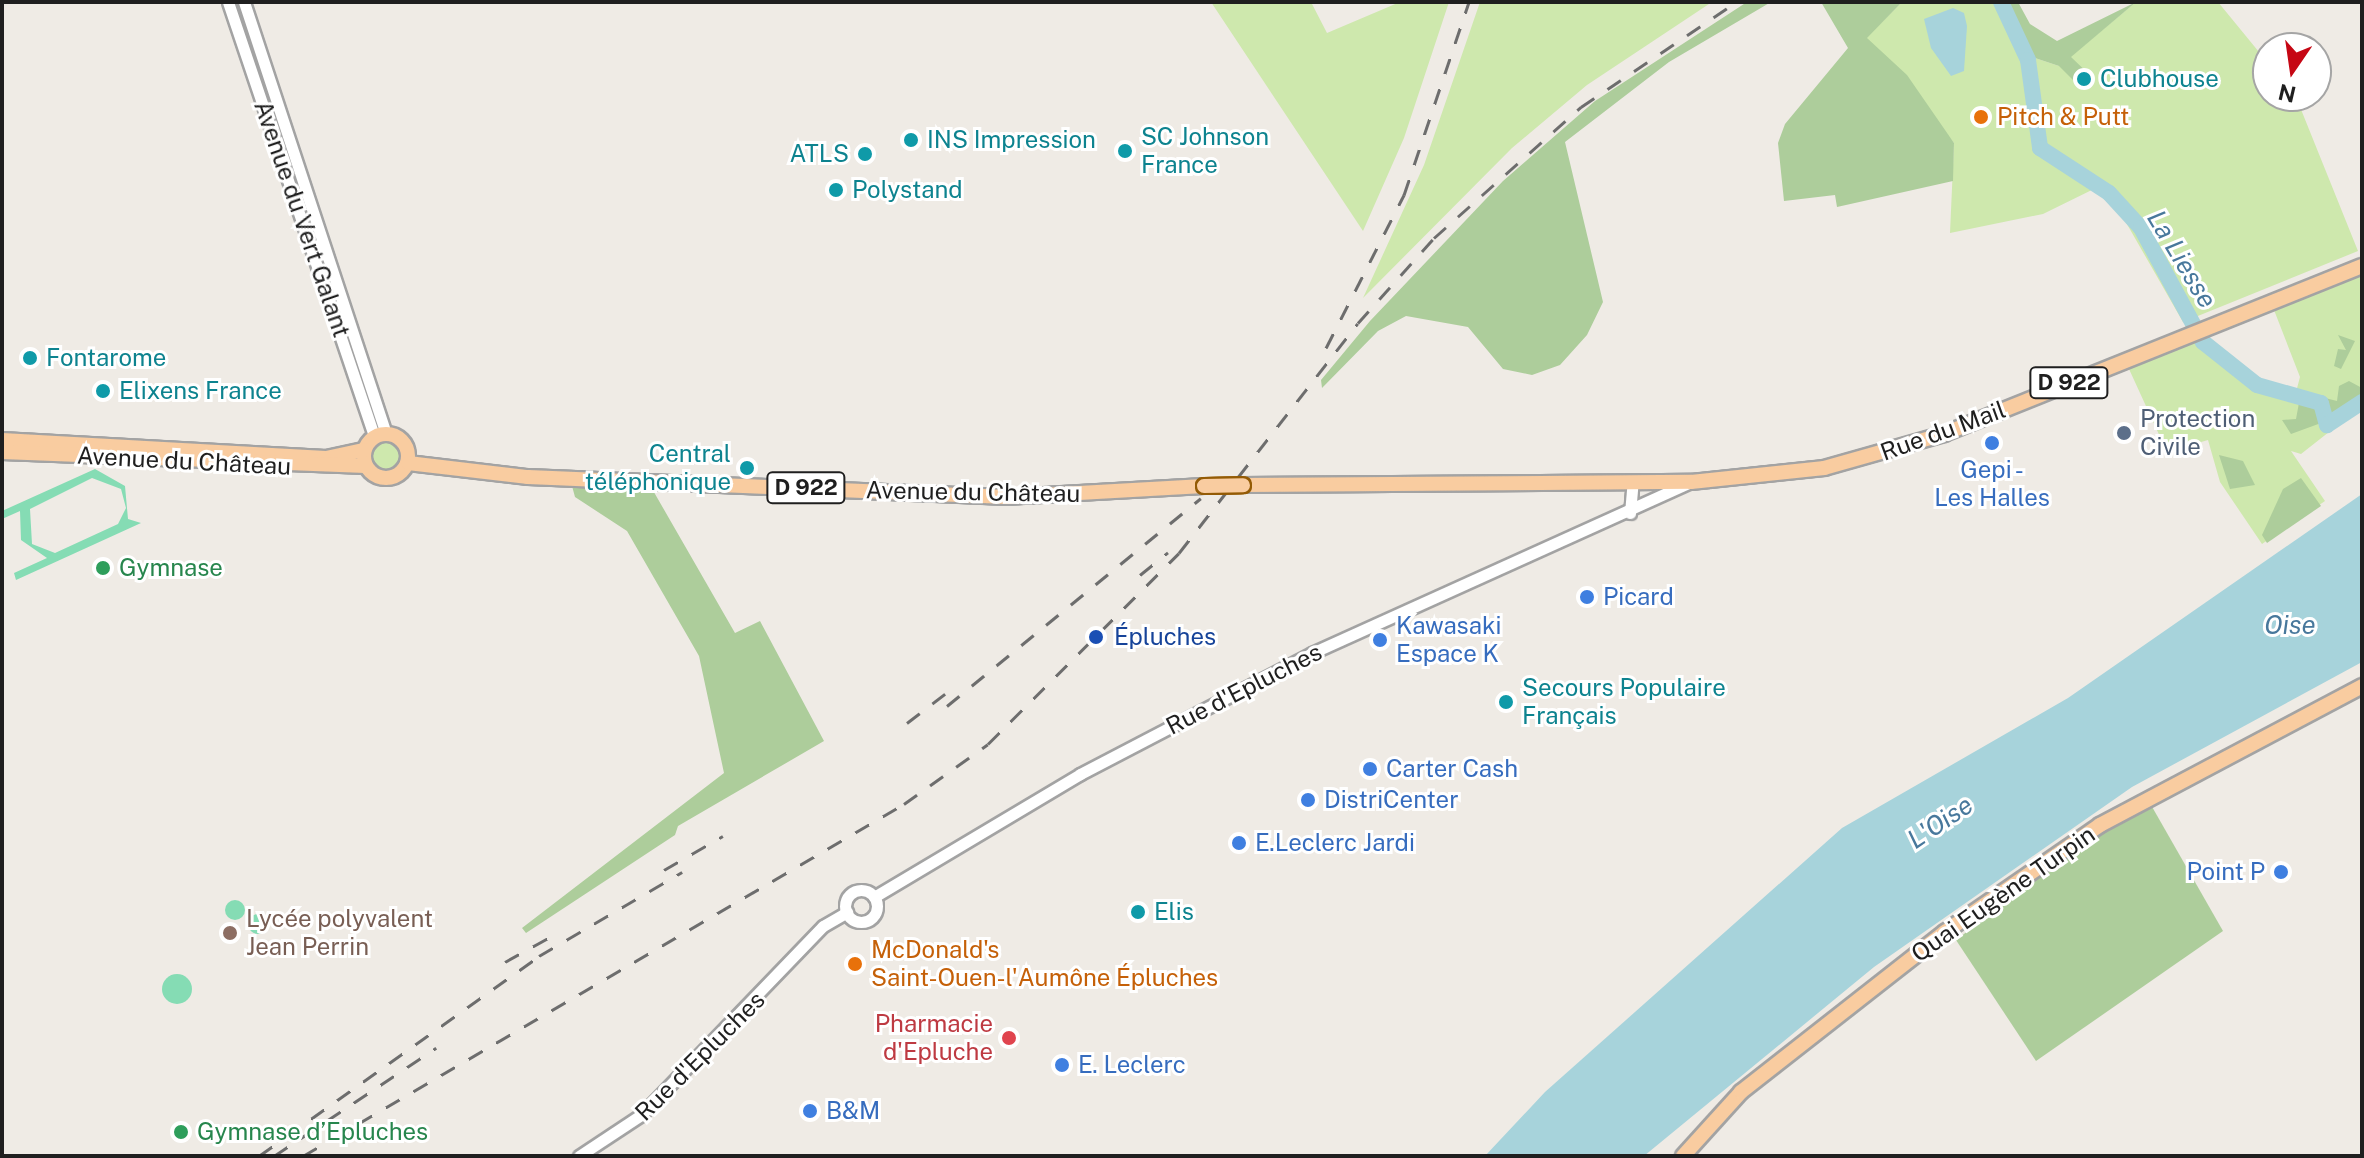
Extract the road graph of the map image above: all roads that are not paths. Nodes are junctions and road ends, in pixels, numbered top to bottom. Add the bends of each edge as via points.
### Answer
1 (228, 2) edge
2 (244, 2) edge
3 (2362, 266) edge
4 (380, 435) junction
5 (2, 440) edge
6 (364, 450) junction
7 (2, 452) edge
8 (408, 463) junction
9 (366, 466) junction
10 (1633, 481) junction
11 (1655, 481) junction
12 (1691, 482) junction
13 (1644, 508) junction
14 (1630, 513) junction
15 (2362, 686) edge
16 (874, 897) junction
17 (847, 912) junction
18 (579, 1156) edge
19 (1683, 1156) edge

1 - 4 street, Avenue du Vert Galant
2 - 4 street, Avenue du Vert Galant
3 - 12 main road, Rue du Mail / D 922 via 1885,455
4 - 6 main road
4 - 8 main road via 403,440
5 - 6 main road, Avenue du Château via 326,458
6 - 9 main road
7 - 9 main road, Avenue du Château
8 - 9 main road via 387,478
8 - 10 main road, Avenue du Château / D 922, bridge via 528,477 1007,497 1243,485
10 - 11 main road, D 922
10 - 14 street
11 - 12 main road, D 922
11 - 13 street
12 - 13 street, Rue d'Epluches
13 - 14 street, Rue d'Epluches
14 - 16 street, Rue d'Epluches via 1412,604 1270,674 1068,781
15 - 19 main road, Quai Eugène Turpin via 2100,825 1945,932 1741,1092
16 - 17 street via 856,891
16 - 17 street via 868,920
17 - 18 street, Rue d'Epluches via 823,926 659,1099 609,1142

